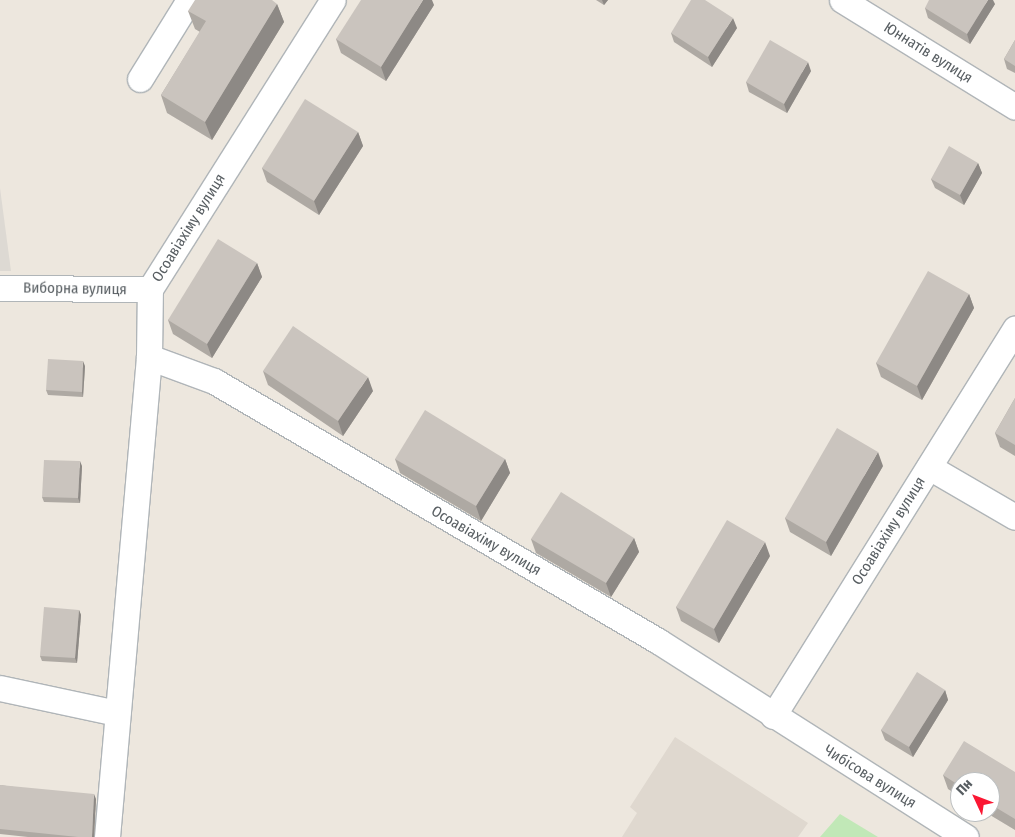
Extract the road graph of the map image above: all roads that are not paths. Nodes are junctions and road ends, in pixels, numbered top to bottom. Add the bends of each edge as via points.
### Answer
1 (189, 0) edge
2 (333, 0) edge
3 (842, 0) edge
4 (140, 79) dead end
5 (1015, 107) edge
6 (0, 288) edge
7 (150, 290) junction
8 (1015, 328) edge
9 (149, 357) junction
10 (929, 467) junction
11 (1015, 517) edge
12 (0, 688) edge
13 (118, 713) junction
14 (773, 716) junction
15 (107, 837) edge
16 (966, 837) edge

1 - 4 street
2 - 7 street, Осоавіахіму вулиця
3 - 5 street, Юннатів вулиця
6 - 7 street, Виборна вулиця
7 - 9 street, Осоавіахіму вулиця
8 - 10 street, Осоавіахіму вулиця
9 - 13 street
9 - 14 street, Осоавіахіму вулиця via 214,381 658,641
10 - 11 street
10 - 14 street, Осоавіахіму вулиця
12 - 13 street
13 - 15 street
14 - 16 street, Чибісова вулиця

